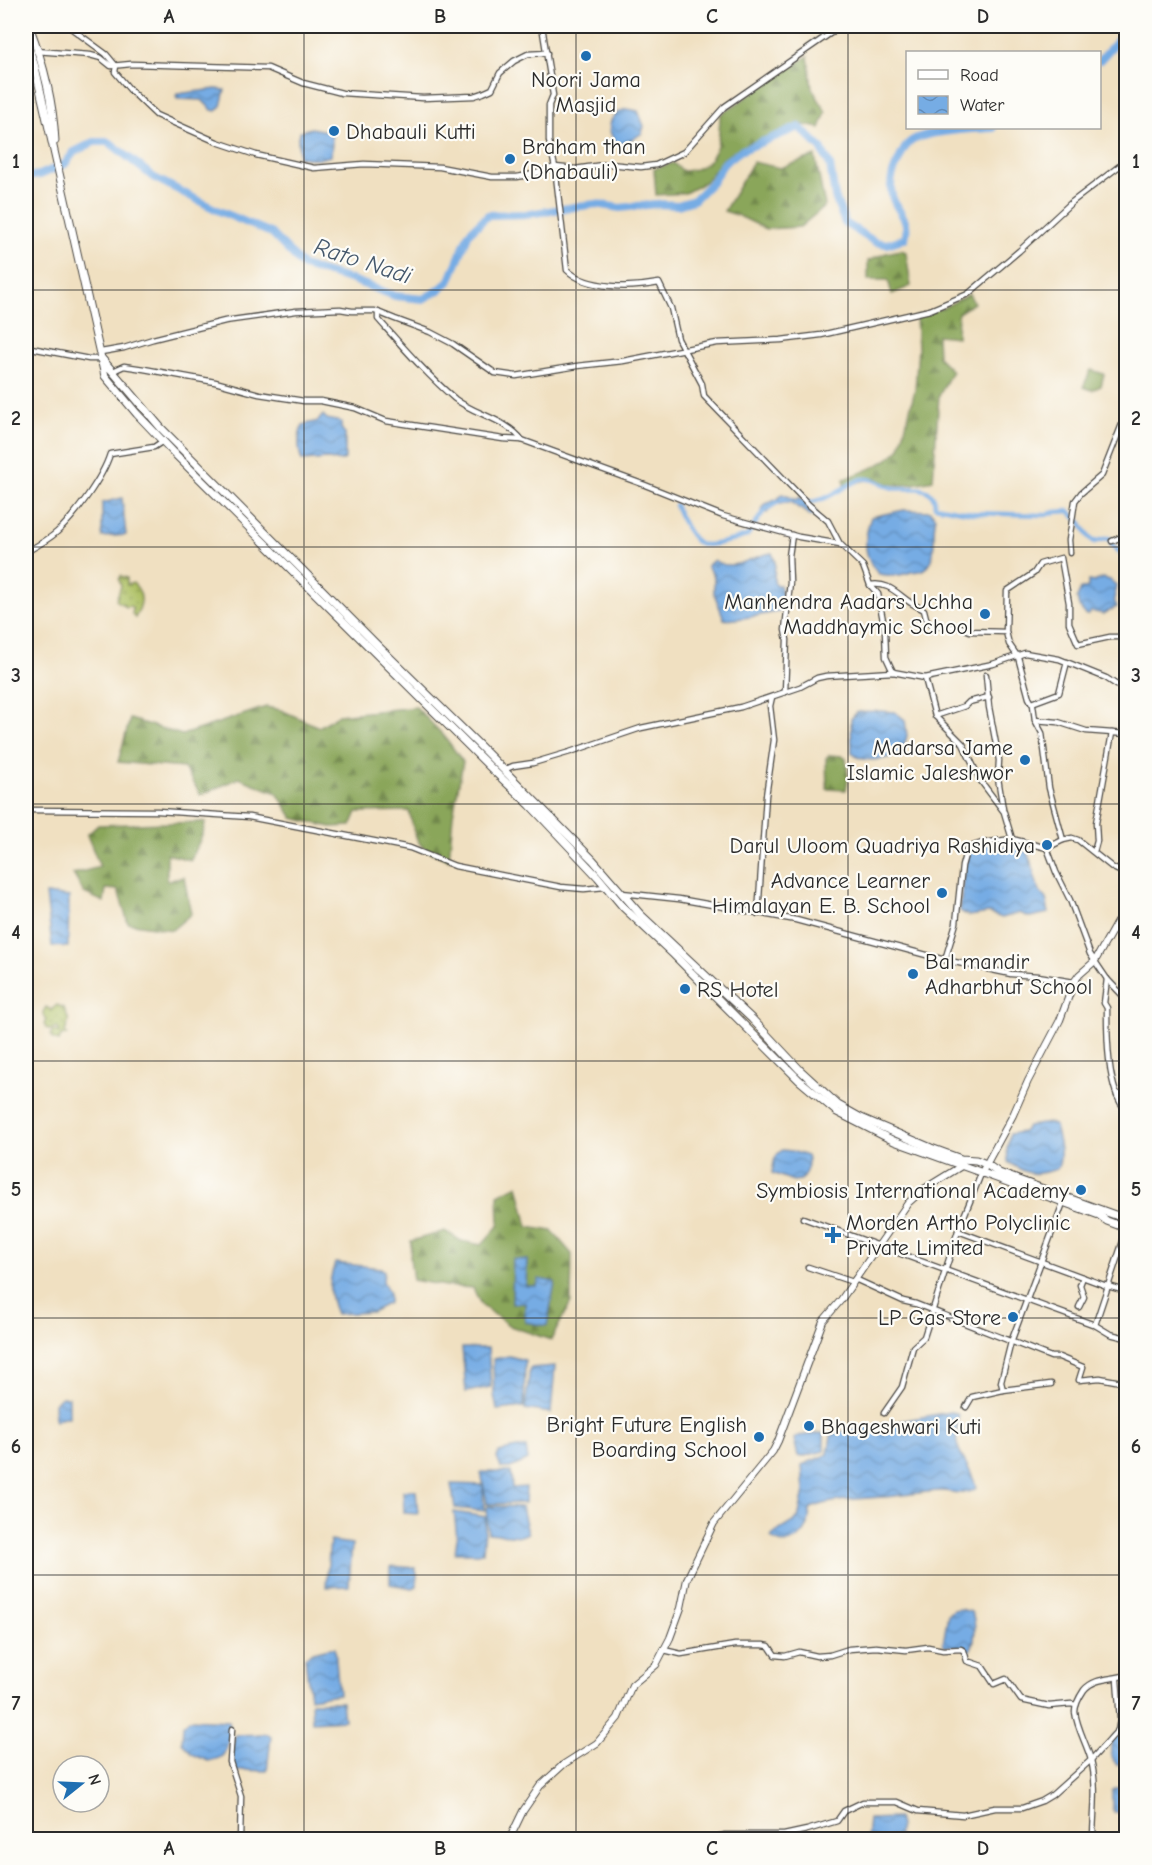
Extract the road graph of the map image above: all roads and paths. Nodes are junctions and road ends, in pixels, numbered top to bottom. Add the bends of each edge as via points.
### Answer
1 (29, 26) edge
2 (68, 26) edge
3 (542, 26) edge
4 (841, 26) edge
5 (26, 39) edge
6 (35, 51) junction
7 (547, 53) junction
8 (116, 66) junction
9 (1126, 161) edge
10 (555, 169) junction
11 (378, 312) junction
12 (26, 347) edge
13 (683, 349) junction
14 (102, 355) junction
15 (113, 370) junction
16 (1126, 414) edge
17 (522, 440) junction
18 (163, 441) junction
19 (792, 535) junction
20 (1126, 535) edge
21 (1112, 541) dead end
22 (840, 544) junction
23 (26, 552) edge
24 (1070, 553) dead end
25 (870, 585) junction
26 (1006, 632) junction
27 (1126, 637) edge
28 (1018, 657) junction
29 (1067, 662) junction
30 (893, 672) junction
31 (986, 675) dead end
32 (925, 678) junction
33 (1126, 691) edge
34 (786, 692) junction
35 (772, 697) junction
36 (989, 698) junction
37 (1032, 703) junction
38 (935, 716) junction
39 (1035, 720) junction
40 (1112, 733) junction
41 (1126, 734) edge
42 (475, 745) junction
43 (504, 770) junction
44 (26, 810) edge
45 (1004, 812) junction
46 (1012, 839) junction
47 (1063, 840) junction
48 (1047, 848) junction
49 (1094, 852) junction
50 (1126, 874) edge
51 (605, 887) junction
52 (622, 893) junction
53 (616, 898) junction
54 (630, 898) junction
55 (1126, 906) edge
56 (624, 908) junction
57 (758, 914) junction
58 (945, 960) junction
59 (1095, 961) junction
60 (1107, 979) junction
61 (1074, 982) junction
62 (1126, 998) edge
63 (1126, 1091) edge
64 (1117, 1096) junction
65 (1126, 1110) edge
66 (987, 1164) junction
67 (963, 1165) junction
68 (981, 1174) junction
69 (1063, 1203) junction
70 (803, 1218) dead end
71 (1126, 1219) edge
72 (1126, 1230) edge
73 (958, 1231) junction
74 (878, 1247) junction
75 (1042, 1260) junction
76 (808, 1267) dead end
77 (945, 1269) junction
78 (1083, 1277) junction
79 (854, 1281) junction
80 (1108, 1286) junction
81 (1126, 1291) edge
82 (1028, 1300) junction
83 (1079, 1307) dead end
84 (931, 1310) junction
85 (1095, 1325) junction
86 (1126, 1338) edge
87 (1011, 1342) junction
88 (1126, 1383) edge
89 (1052, 1384) dead end
90 (1003, 1390) junction
91 (966, 1407) dead end
92 (884, 1413) dead end
93 (664, 1650) junction
94 (1126, 1675) edge
95 (1117, 1679) junction
96 (1076, 1705) junction
97 (232, 1729) dead end
98 (1091, 1760) junction
99 (240, 1839) edge
100 (509, 1839) edge
101 (702, 1839) edge
102 (1093, 1839) edge

1 - 6 highway
2 - 8 street
3 - 7 street
4 - 10 street via 724,108 684,152 666,161 641,167 609,164
5 - 6 highway
6 - 8 street via 90,55
6 - 14 highway
7 - 8 street via 528,54 514,61 500,73 492,89 483,93 434,98 342,93 303,83 268,68
7 - 10 street via 553,95 549,105 549,141
8 - 10 street via 115,72 131,92 156,115 217,142 298,165 440,167 492,177 526,176
9 - 13 street via 1072,202 978,287 942,306 821,335
10 - 13 street via 567,270 574,276 629,288 659,283
11 - 13 street via 430,332 488,369 508,376
11 - 14 street via 316,310 239,319
11 - 17 street via 378,319 421,367 456,399 510,428
12 - 14 street via 89,359
13 - 22 street via 708,400 828,521
14 - 15 highway
14 - 18 highway via 105,376
15 - 17 street via 124,366 144,369 259,394 355,408 386,421
15 - 42 highway via 161,428
16 - 24 street via 1102,475 1075,501
17 - 19 street via 723,516
18 - 23 street via 154,447 110,454 71,518 43,543
18 - 42 highway via 261,541
19 - 22 street
19 - 34 street via 785,630
20 - 21 street
22 - 25 street via 864,567
25 - 26 street via 894,589 924,610 932,626
25 - 30 street via 878,594 886,657
26 - 27 street via 1007,591 1034,573 1040,564 1061,558 1069,623 1078,644
26 - 28 street
28 - 29 street via 1036,654
28 - 32 street
28 - 37 street
29 - 33 street
29 - 37 street via 1059,693
30 - 32 street
30 - 34 street via 826,676
31 - 36 street
32 - 38 street
34 - 35 street
35 - 43 street via 721,713 641,728
35 - 57 street via 774,740
36 - 38 street
36 - 45 street
37 - 39 street
38 - 45 street via 963,744 980,780
39 - 40 street
39 - 47 street via 1042,733 1049,788
40 - 41 street
40 - 49 street
42 - 43 highway
42 - 51 highway via 495,772
43 - 52 highway
44 - 51 street via 158,811 257,818 410,848 455,866 584,890
45 - 46 street
46 - 48 street
46 - 58 street via 967,848 956,923
47 - 48 street
47 - 49 street via 1078,840
48 - 59 street
49 - 50 street
51 - 53 highway
52 - 53 street
52 - 54 highway
53 - 56 highway
54 - 56 street
54 - 57 street via 679,899
54 - 66 highway via 838,1105 931,1148
55 - 59 main road
56 - 67 highway via 822,1101 894,1141
57 - 58 street via 796,920
58 - 61 street
59 - 60 street
59 - 61 main road
60 - 62 street
60 - 64 street via 1107,1050
61 - 66 main road
63 - 64 street
64 - 65 street
66 - 68 main road
66 - 71 highway via 999,1173
67 - 68 highway
67 - 74 main road via 908,1203
68 - 69 highway
68 - 73 street
69 - 72 highway via 1099,1215
69 - 75 street
70 - 74 street
72 - 80 street
73 - 75 street
73 - 77 street
74 - 77 street
74 - 79 main road
75 - 78 street
75 - 82 street
76 - 79 street
77 - 82 street
77 - 84 street
78 - 80 street
78 - 83 street via 1080,1285 1084,1297
79 - 84 street
79 - 93 main road via 823,1321 773,1451 714,1523 687,1579 681,1608
80 - 81 street
80 - 85 street
82 - 85 street
82 - 87 street
84 - 87 street
84 - 92 street via 924,1337 912,1347 902,1387
85 - 86 street
87 - 88 street via 1083,1367 1079,1380 1100,1378
87 - 90 street via 1001,1382
89 - 90 street
90 - 91 street via 972,1397
93 - 96 street via 681,1654 763,1644 783,1656 799,1652 817,1656 876,1647 961,1649 967,1661 982,1666 994,1684 1006,1679 1021,1700 1049,1706
93 - 100 main road via 656,1665 632,1685 618,1718 597,1743 564,1764 540,1786
94 - 95 street
95 - 96 street via 1091,1684
95 - 98 street via 1118,1730
96 - 98 street
97 - 99 street via 230,1762 241,1796
98 - 101 street via 1052,1795 1022,1808 995,1808 963,1815 918,1811 897,1802 863,1802 844,1811 837,1821 807,1830 784,1835
98 - 102 street via 1096,1799

